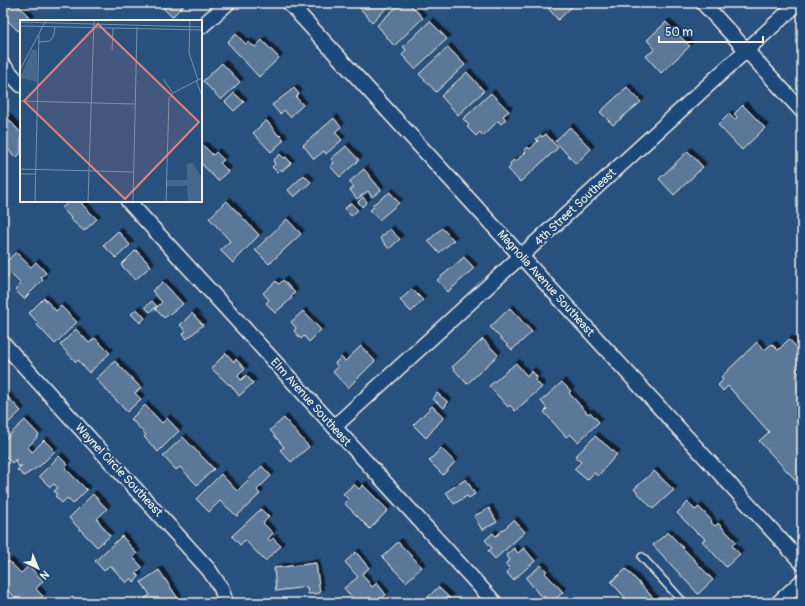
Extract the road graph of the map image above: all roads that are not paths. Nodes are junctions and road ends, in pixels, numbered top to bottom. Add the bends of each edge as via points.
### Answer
1 (228, 3) edge
2 (289, 3) edge
3 (703, 3) edge
4 (798, 3) edge
5 (202, 27) edge
6 (747, 50) junction
7 (3, 65) edge
8 (20, 84) edge
9 (802, 110) edge
10 (129, 202) edge
11 (521, 256) junction
12 (3, 343) edge
13 (334, 427) junction
14 (642, 557) dead end
15 (802, 563) edge
16 (802, 581) edge
17 (226, 603) edge
18 (495, 603) edge
19 (684, 603) edge
20 (778, 603) edge

1 - 5 street
2 - 11 street, Magnolia Avenue Southeast
3 - 6 street
4 - 6 street, 4th Street Southeast
6 - 9 street
6 - 11 street, 4th Street Southeast
7 - 8 street
10 - 13 street, Elm Avenue Southeast
11 - 13 street, 4th Street Southeast
11 - 15 street, Magnolia Avenue Southeast
12 - 17 street, Waynel Circle Southeast via 209,570 221,588
13 - 18 street, Elm Avenue Southeast
14 - 19 lane
16 - 20 street

